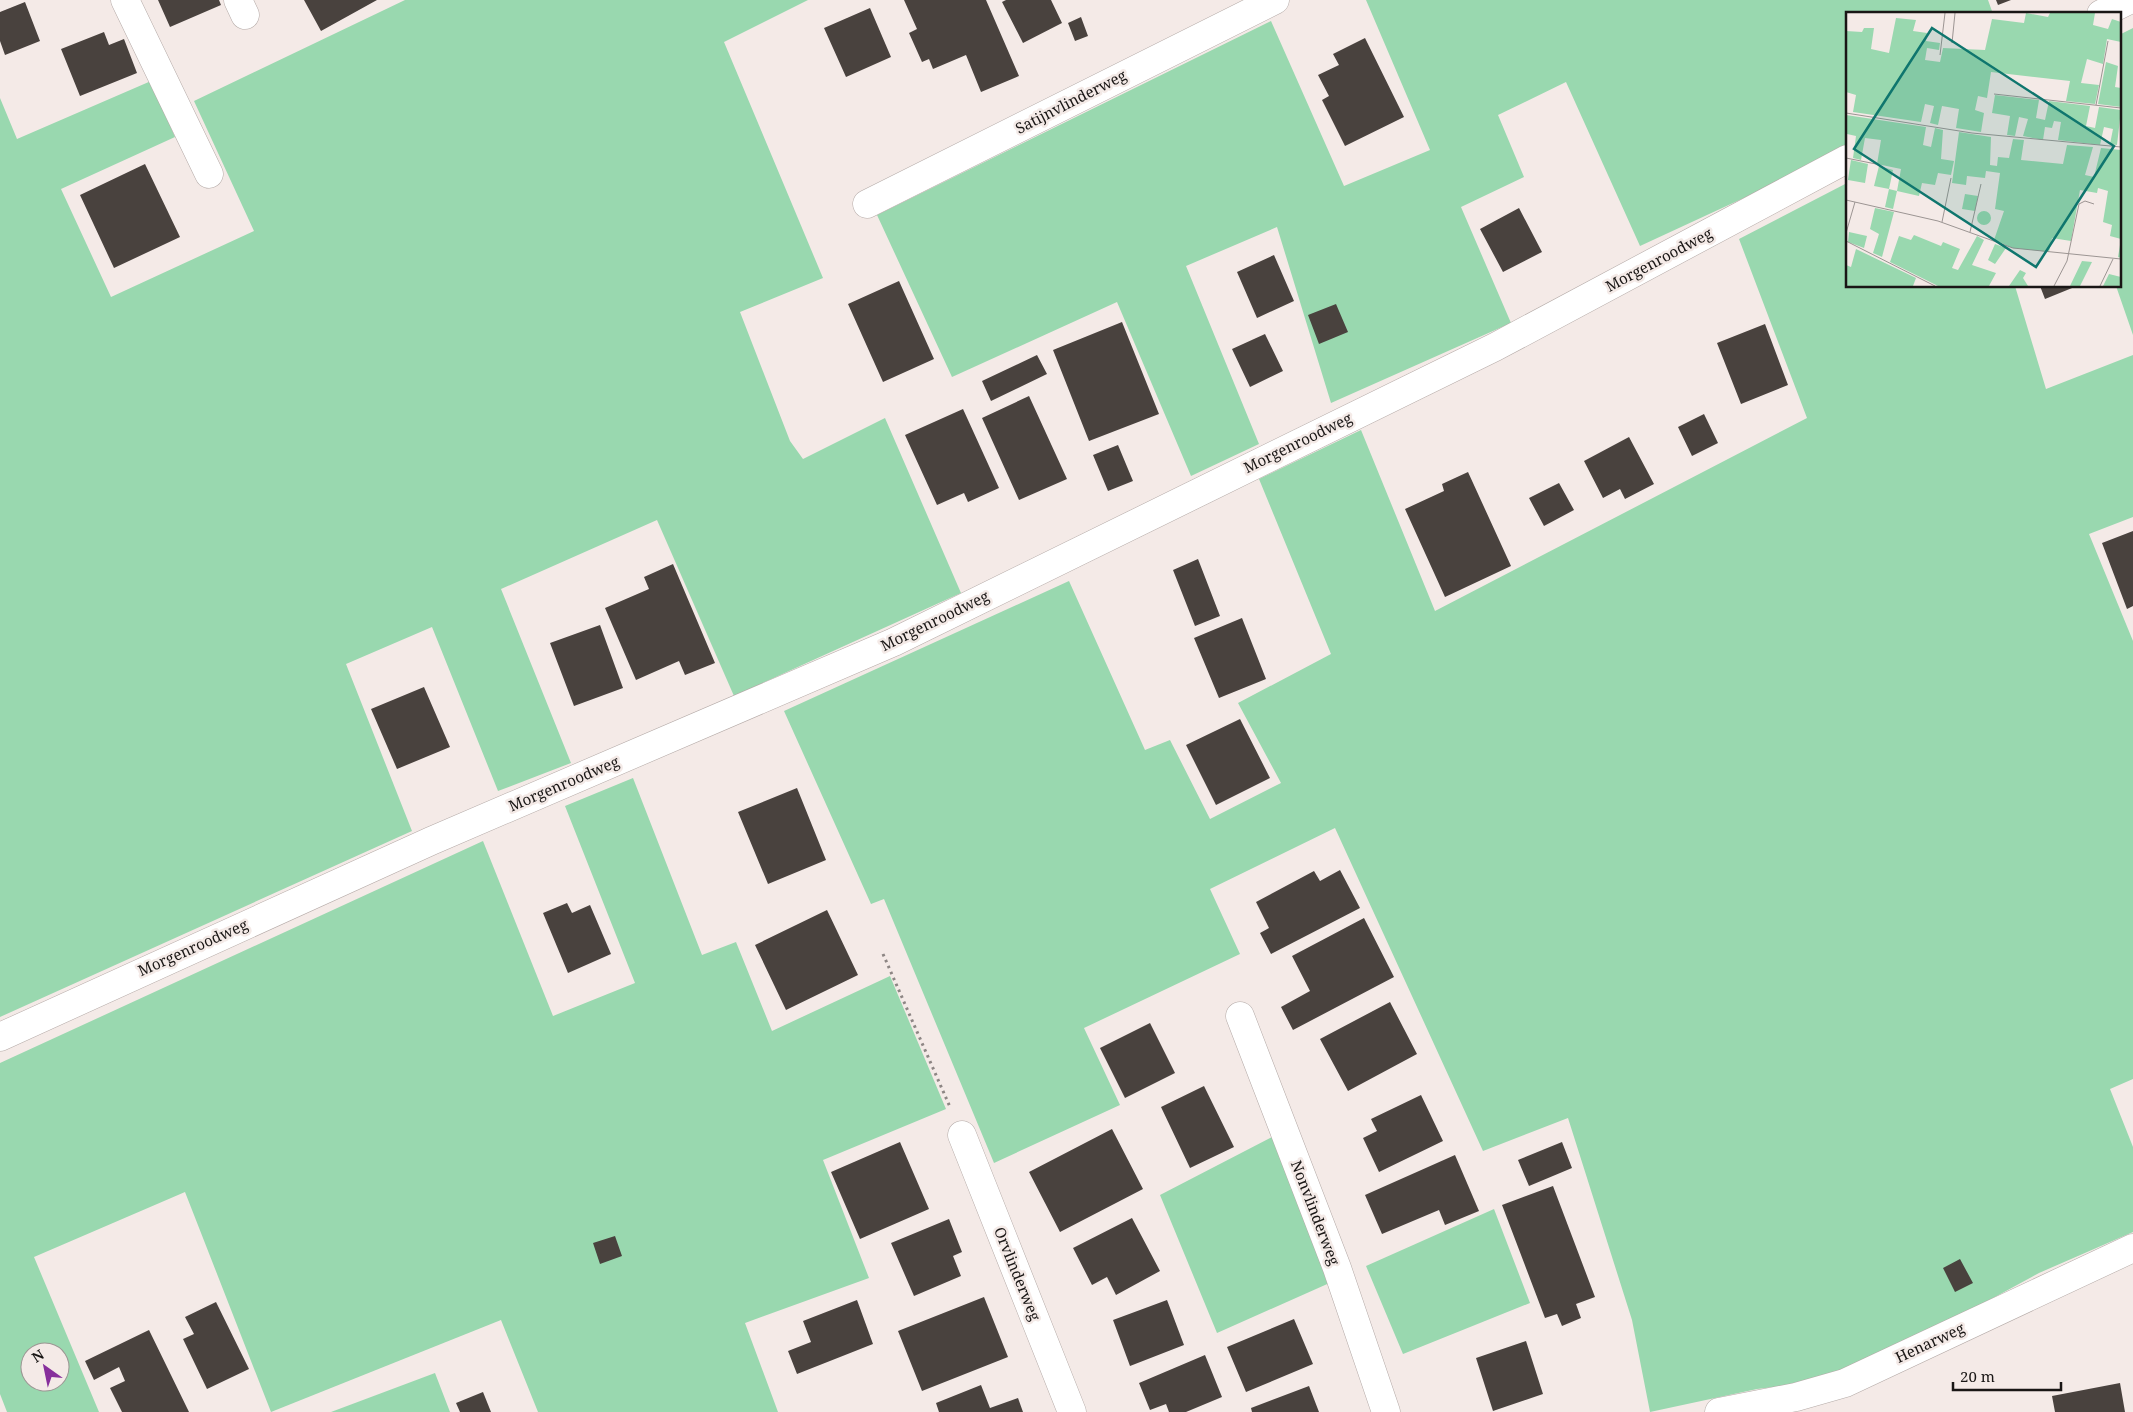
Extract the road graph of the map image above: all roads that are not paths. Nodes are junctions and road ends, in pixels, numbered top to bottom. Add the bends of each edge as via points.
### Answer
1 (125, 0) edge
2 (1275, 0) edge
3 (2128, 0) edge
4 (2105, 12) edge
5 (1846, 160) edge
6 (209, 174) dead end
7 (867, 204) dead end
8 (1240, 1016) dead end
9 (0, 1037) edge
10 (962, 1135) road end
11 (2133, 1248) edge
12 (1072, 1412) edge
13 (1386, 1412) edge
14 (1719, 1412) edge

1 - 6 street
2 - 7 street, Satijnvlinderweg
3 - 4 street
5 - 9 street, Morgenroodweg via 1495,347 894,642 431,841
8 - 13 street, Nonvlinderweg via 1337,1268
10 - 12 street, Orvlinderweg
11 - 14 street, Henarweg via 1844,1383 1796,1397

